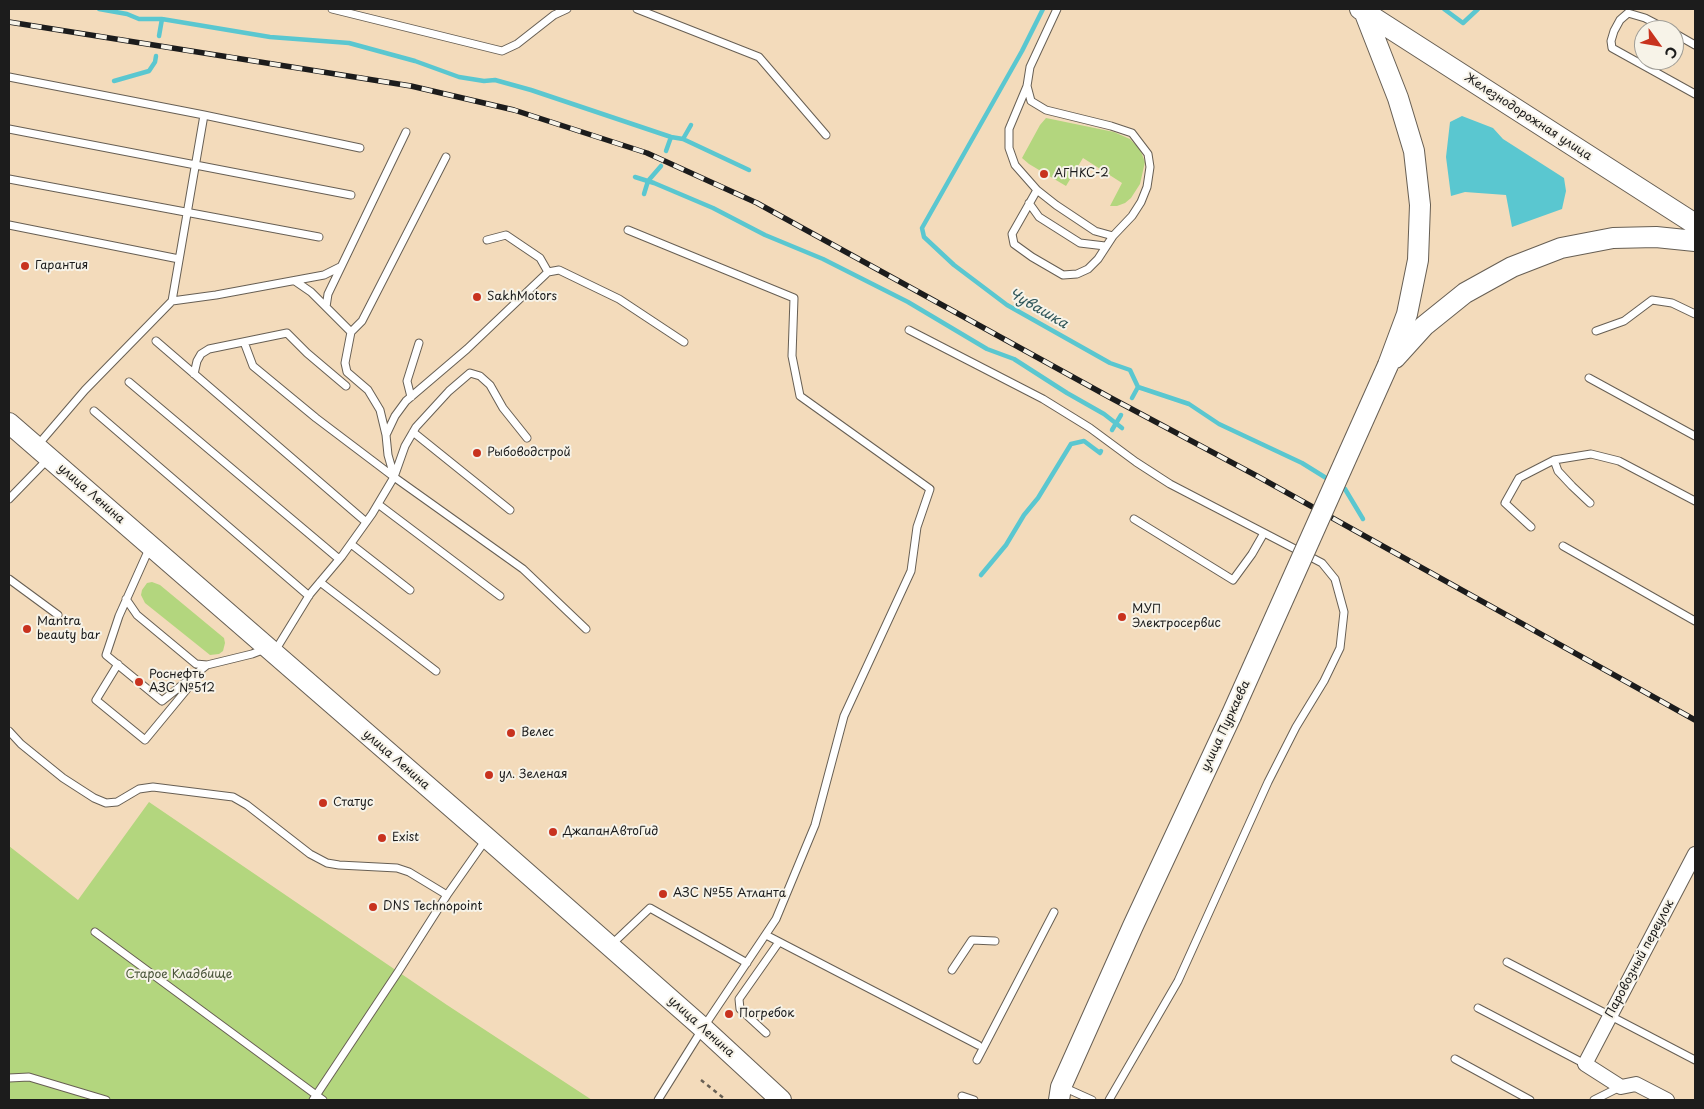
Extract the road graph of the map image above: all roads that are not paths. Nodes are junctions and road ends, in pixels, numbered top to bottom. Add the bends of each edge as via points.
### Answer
1 (332, 9) edge
2 (567, 9) edge
3 (637, 9) edge
4 (1057, 9) edge
5 (1362, 10) edge
6 (1649, 20) edge
7 (1684, 39) edge
8 (1695, 45) edge
9 (1634, 60) edge
10 (1652, 70) edge
11 (9, 77) edge
12 (1027, 86) junction
13 (1695, 94) edge
14 (204, 115) junction
15 (9, 128) edge
16 (406, 132) dead end
17 (826, 134) dead end
18 (360, 148) dead end
19 (446, 157) dead end
20 (196, 164) junction
21 (9, 180) edge
22 (1037, 190) junction
23 (351, 195) dead end
24 (1029, 204) junction
25 (187, 212) junction
26 (1695, 224) edge
27 (9, 225) edge
28 (628, 230) dead end
29 (1113, 236) junction
30 (319, 237) dead end
31 (487, 240) dead end
32 (1695, 241) edge
33 (1105, 246) junction
34 (179, 259) junction
35 (340, 267) junction
36 (548, 272) junction
37 (295, 281) junction
38 (172, 301) junction
39 (326, 307) junction
40 (1695, 314) edge
41 (909, 330) dead end
42 (351, 332) junction
43 (1596, 332) dead end
44 (156, 341) dead end
45 (244, 342) junction
46 (684, 342) dead end
47 (418, 343) dead end
48 (1388, 365) junction
49 (194, 374) junction
50 (1589, 378) dead end
51 (129, 382) dead end
52 (346, 386) dead end
53 (411, 397) junction
54 (94, 411) dead end
55 (9, 423) edge
56 (413, 432) junction
57 (386, 435) junction
58 (1695, 436) edge
59 (527, 438) dead end
60 (43, 452) junction
61 (1554, 460) junction
62 (394, 477) junction
63 (9, 499) edge
64 (1695, 501) edge
65 (1590, 503) dead end
66 (378, 504) junction
67 (510, 510) dead end
68 (1134, 519) dead end
69 (366, 522) junction
70 (1531, 527) dead end
71 (1264, 533) junction
72 (350, 544) junction
73 (150, 546) junction
74 (1563, 546) dead end
75 (339, 559) junction
76 (9, 579) edge
77 (1233, 580) junction
78 (320, 582) junction
79 (1225, 585) dead end
80 (410, 590) dead end
81 (309, 596) junction
82 (500, 596) dead end
83 (126, 599) junction
84 (58, 616) dead end
85 (1695, 620) edge
86 (586, 628) dead end
87 (271, 651) junction
88 (118, 664) junction
89 (207, 665) junction
90 (436, 671) dead end
91 (9, 731) edge
92 (487, 838) junction
93 (1695, 854) edge
94 (447, 895) junction
95 (1054, 912) dead end
96 (94, 932) dead end
97 (766, 935) junction
98 (995, 941) dead end
99 (779, 942) junction
100 (610, 947) junction
101 (1506, 962) dead end
102 (747, 963) junction
103 (952, 970) dead end
104 (1478, 1008) dead end
105 (1610, 1016) junction
106 (703, 1028) junction
107 (766, 1033) dead end
108 (978, 1045) dead end
109 (1455, 1059) dead end
110 (977, 1060) dead end
111 (1695, 1060) edge
112 (1585, 1064) junction
113 (9, 1078) edge
114 (1621, 1087) junction
115 (962, 1096) dead end
116 (1056, 1096) edge
117 (317, 1099) edge
118 (106, 1100) edge
119 (658, 1100) edge
120 (781, 1100) edge
121 (974, 1100) edge
122 (1092, 1100) edge
123 (1109, 1100) edge
124 (1530, 1100) edge
125 (1594, 1100) edge
126 (1666, 1100) edge

1 - 2 lane via 502,51
3 - 17 lane via 759,57
4 - 12 lane via 1030,67
5 - 26 main road, Железнодорожная улица
5 - 48 main road via 1398,98 1414,150 1420,205 1416,269 1407,314
6 - 9 lane via 1628,13 1614,31 1612,48
7 - 8 lane
10 - 13 lane
11 - 14 lane
12 - 22 lane via 1009,129 1009,148 1014,165
12 - 29 lane via 1031,101 1046,110 1132,133 1148,154 1148,187 1132,216
14 - 18 lane
14 - 20 lane
15 - 20 lane
16 - 35 lane
19 - 42 lane via 362,320
20 - 23 lane
20 - 25 lane
21 - 25 lane
22 - 24 lane
22 - 29 lane via 1095,231
24 - 33 lane via 1039,217 1080,242
24 - 33 lane via 1012,234 1014,244 1063,275 1088,269
25 - 30 lane
25 - 34 lane
27 - 34 lane
28 - 97 lane via 794,298 792,356 800,396 930,489 916,527 911,571 844,716 815,825 776,919
29 - 33 lane
31 - 36 lane via 506,235 540,258
32 - 48 main road via 1656,237 1614,238 1562,248 1512,267 1466,293 1424,326
34 - 38 lane
35 - 37 lane via 324,275
35 - 39 lane
36 - 46 lane via 559,270 619,299
36 - 53 lane via 468,349
37 - 38 lane
37 - 39 lane
38 - 60 lane via 85,390
39 - 42 lane
40 - 43 lane via 1672,302 1652,300 1624,321
41 - 71 lane via 1043,398 1170,484
42 - 57 lane via 345,363 347,372 368,390 380,410
44 - 49 lane
45 - 49 lane via 209,349 201,354
45 - 52 lane via 287,333
45 - 62 lane via 253,366
47 - 53 lane via 407,381
48 - 116 main road, улица Пуркаева, bridge
49 - 69 lane
50 - 58 lane
51 - 75 lane
53 - 57 lane via 395,416
54 - 81 lane
55 - 60 main road, улица Ленина
56 - 59 lane via 449,391 470,373 480,376 490,385 502,408
56 - 62 lane
56 - 67 lane
57 - 62 lane
60 - 63 lane
60 - 73 main road, улица Ленина
61 - 64 lane via 1591,454 1619,461
61 - 65 lane via 1558,471
61 - 70 lane via 1520,478 1505,503
62 - 66 lane
62 - 86 lane via 523,569
66 - 69 lane
66 - 82 lane
68 - 77 lane
69 - 72 lane
71 - 77 lane
71 - 123 lane via 1322,563 1335,579 1344,612 1340,648 1268,782 1178,981
72 - 75 lane
72 - 80 lane
73 - 83 lane
73 - 87 main road, улица Ленина
74 - 85 lane
75 - 78 lane
76 - 84 lane
77 - 79 lane
78 - 81 lane
78 - 90 lane
81 - 87 lane
83 - 88 lane via 106,655
83 - 89 lane via 137,615 196,664
87 - 89 lane
87 - 92 main road, улица Ленина
88 - 89 lane via 162,701
88 - 89 lane via 96,700 145,740
91 - 94 lane via 63,778 106,803 117,802 139,789 153,787 233,797 327,863 397,868 410,872
92 - 94 lane
92 - 100 main road, улица Ленина
93 - 105 street, Паровозный переулок
94 - 117 lane
95 - 110 lane
96 - 117 lane
97 - 99 lane
97 - 102 lane
98 - 103 lane via 972,940
99 - 107 lane via 739,999 740,1009
99 - 108 lane
100 - 102 lane via 650,908
100 - 106 main road, улица Ленина
101 - 105 lane
102 - 106 lane
104 - 112 lane
105 - 111 lane
105 - 112 street, Паровозный переулок
106 - 119 lane
106 - 120 main road, улица Ленина
109 - 124 lane
112 - 114 street
113 - 118 lane via 29,1077
114 - 125 lane
114 - 126 street via 1636,1084
115 - 121 lane
116 - 122 lane

